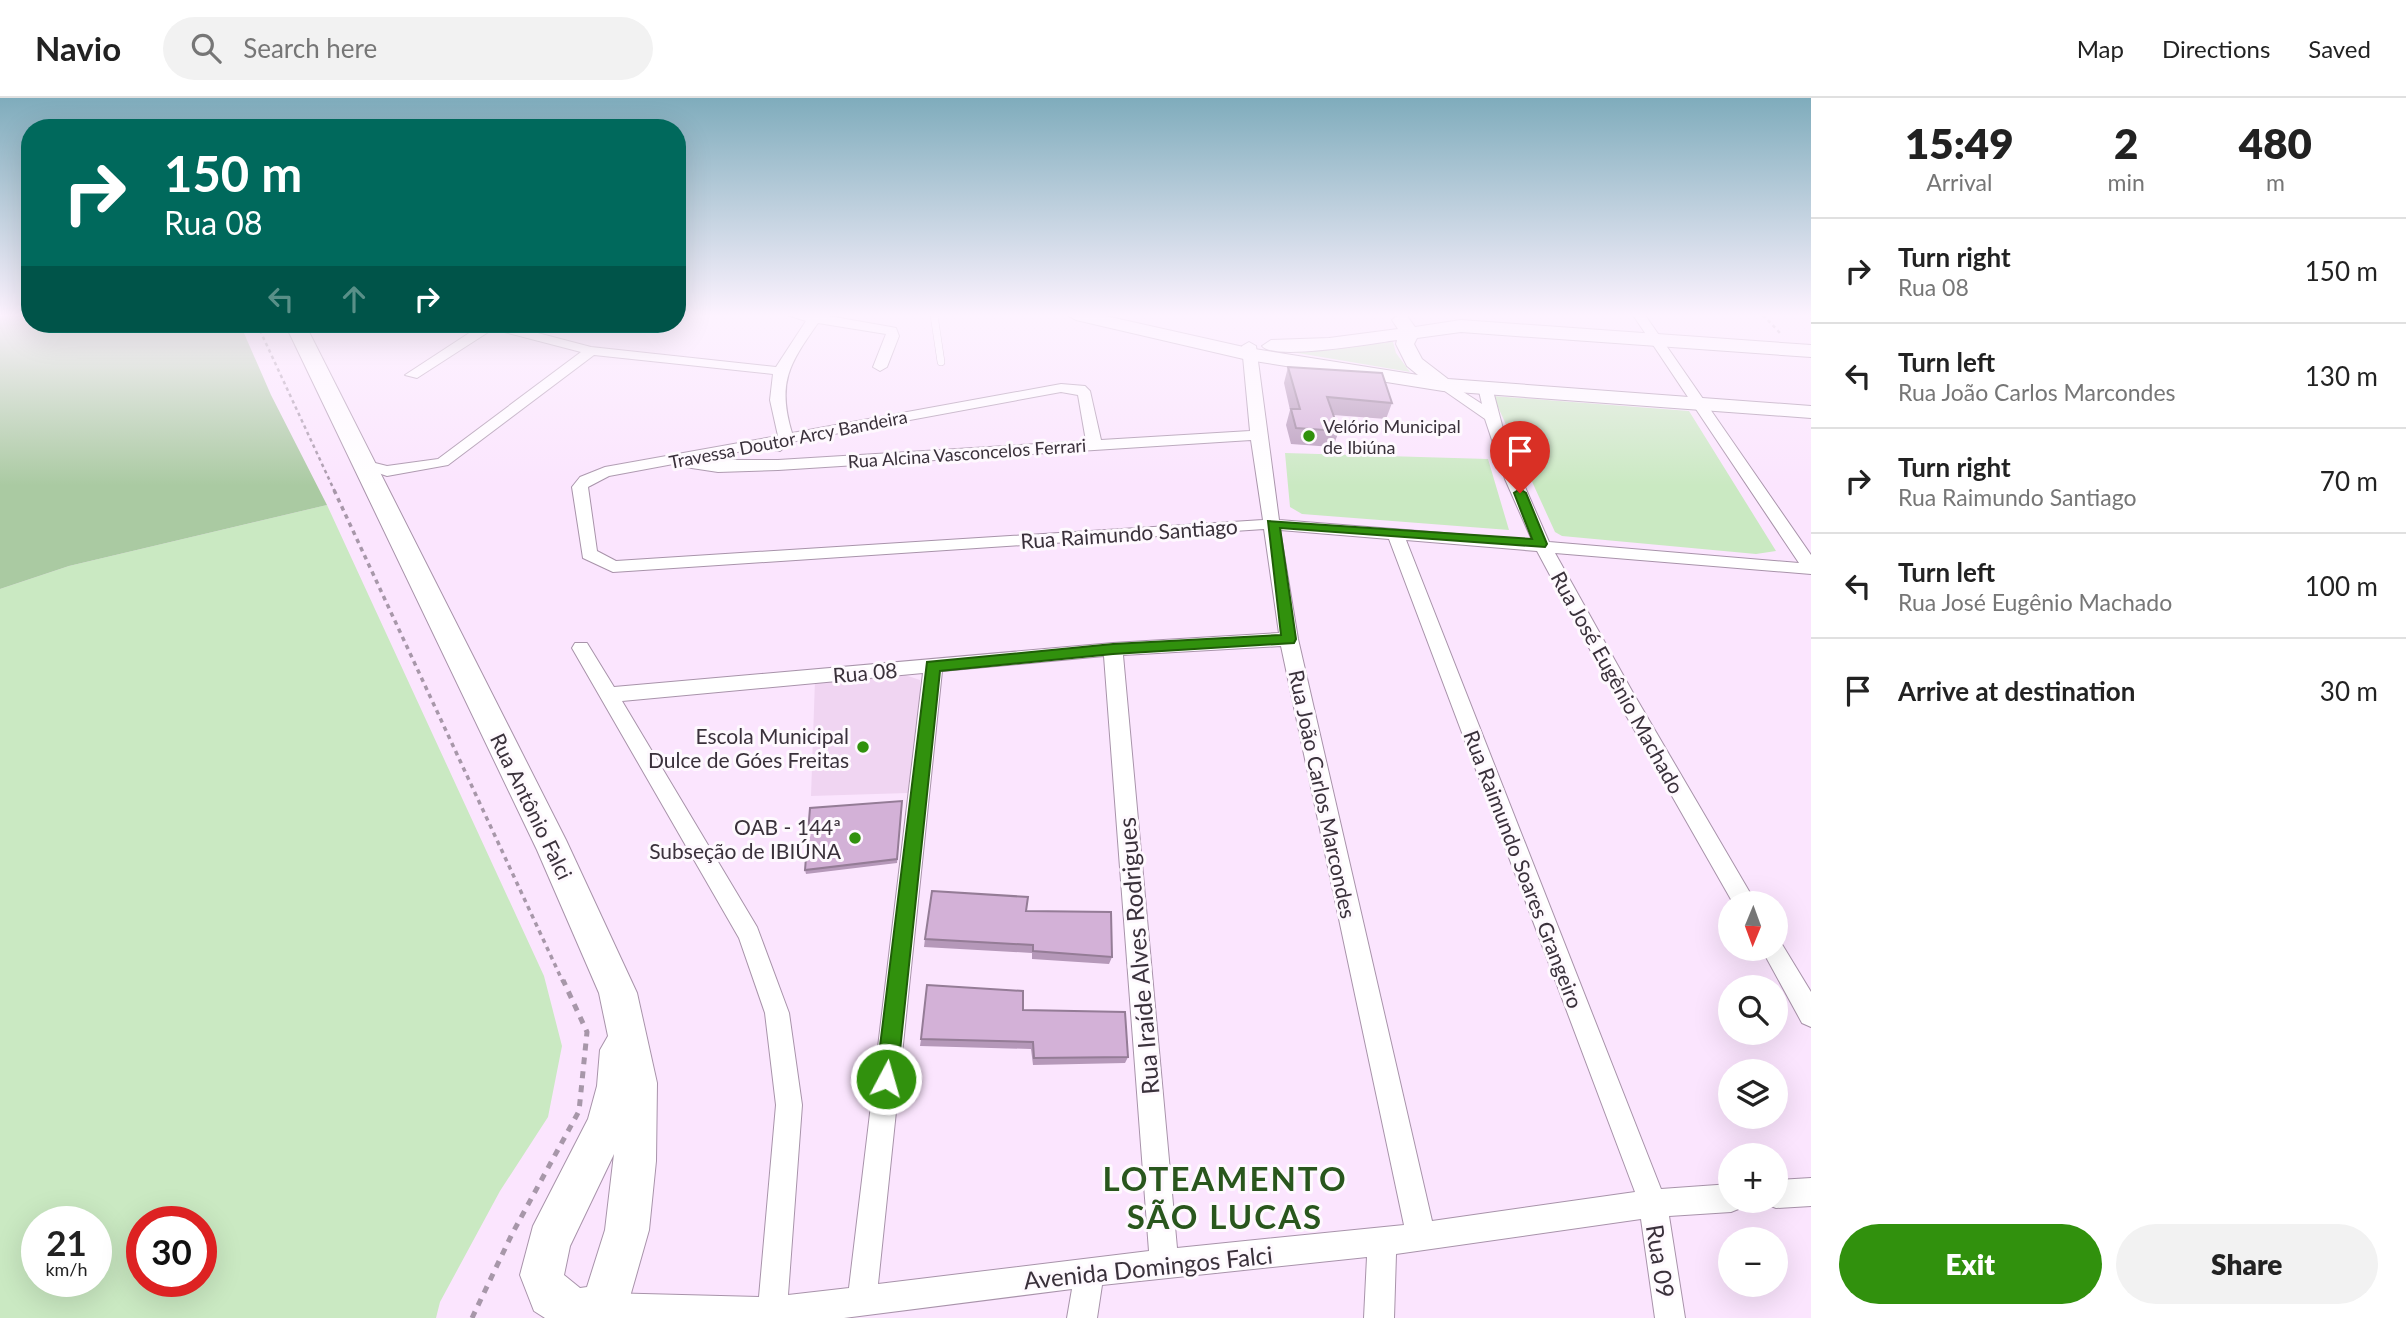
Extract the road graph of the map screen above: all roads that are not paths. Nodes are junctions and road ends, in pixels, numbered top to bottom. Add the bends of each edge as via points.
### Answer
1 (779, 371) edge
2 (318, 372) edge
3 (417, 372) edge
4 (564, 372) edge
5 (1251, 372) edge
6 (1370, 372) edge
7 (1428, 372) edge
8 (1679, 372) edge
9 (412, 375) dead end
10 (1443, 385) junction
11 (1485, 387) junction
12 (1701, 403) junction
13 (1811, 412) edge
14 (1490, 416) junction
15 (1258, 435) junction
16 (786, 439) junction
17 (1094, 444) junction
18 (676, 461) junction
19 (363, 465) junction
20 (778, 465) junction
21 (605, 472) joint
22 (1272, 524) junction
23 (1395, 534) junction
24 (1540, 544) junction
25 (1811, 568) edge
26 (1289, 639) junction
27 (580, 648) dead end
28 (1113, 649) junction
29 (933, 666) junction
30 (608, 695) junction
31 (1738, 891) edge
32 (1780, 961) edge
33 (618, 993) junction
34 (1811, 1015) edge
35 (1811, 1192) edge
36 (1788, 1193) edge
37 (1718, 1199) edge
38 (1653, 1203) junction
39 (1421, 1237) junction
40 (1382, 1241) junction
41 (1164, 1264) junction
42 (1090, 1272) junction
43 (862, 1300) junction
44 (603, 1313) edge
45 (773, 1315) edge
46 (1082, 1318) edge
47 (1379, 1318) edge
48 (1670, 1318) edge

1 - 16 street via 775,393
2 - 19 main road, Rua Antônio Falci
3 - 9 street
4 - 19 street via 443,462 387,471
5 - 15 street, Rua João Carlos Marcondes
6 - 10 main road
7 - 10 main road
8 - 12 street
10 - 11 main road
10 - 14 street
11 - 12 main road
11 - 14 street, Rua José Eugênio Machado
12 - 13 main road
12 - 25 street
14 - 24 street, Rua José Eugênio Machado
15 - 17 street, Rua Alcina Vasconcelos Ferrari
15 - 22 street, Rua João Carlos Marcondes
16 - 17 street, Travessa Doutor Arcy Bandeira via 1073,388 1085,394
16 - 18 street, Travessa Doutor Arcy Bandeira
16 - 20 street
17 - 20 street, Rua Alcina Vasconcelos Ferrari
18 - 20 street, Rua Alcina Vasconcelos Ferrari via 718,467
18 - 21 street, Travessa Doutor Arcy Bandeira
19 - 33 main road, Rua Antônio Falci via 554,850
21 - 22 street, Rua Raimundo Santiago via 586,481 579,495 589,554 612,567
22 - 23 street, Rua Raimundo Santiago
22 - 26 street, Rua João Carlos Marcondes
23 - 24 street, Rua Raimundo Santiago
23 - 38 street, Rua Raimundo Soares Grangeiro
24 - 25 street, Rua Raimundo Santiago
24 - 31 street, Rua José Eugênio Machado
26 - 28 street, Rua 08
26 - 39 street, Rua João Carlos Marcondes
27 - 30 street
28 - 29 street, Rua 08
28 - 41 street, Rua Iraíde Alves Rodrigues
29 - 30 street, Rua 08
29 - 43 street
30 - 45 street via 749,934 777,1013 789,1105
32 - 34 street
33 - 44 main road, Rua Antônio Falci via 637,1083 635,1161 627,1230
33 - 44 main road via 620,1055 607,1125 550,1242 542,1275 550,1295 576,1311
35 - 36 street
37 - 38 street, Avenida Domingos Falci
38 - 39 street, Avenida Domingos Falci
38 - 48 street, Rua 09
39 - 40 street, Avenida Domingos Falci
40 - 41 street, Avenida Domingos Falci
40 - 47 street
41 - 42 street, Avenida Domingos Falci
42 - 43 street, Avenida Domingos Falci
42 - 46 street
43 - 45 street, Avenida Domingos Falci
44 - 45 street, Avenida Domingos Falci

